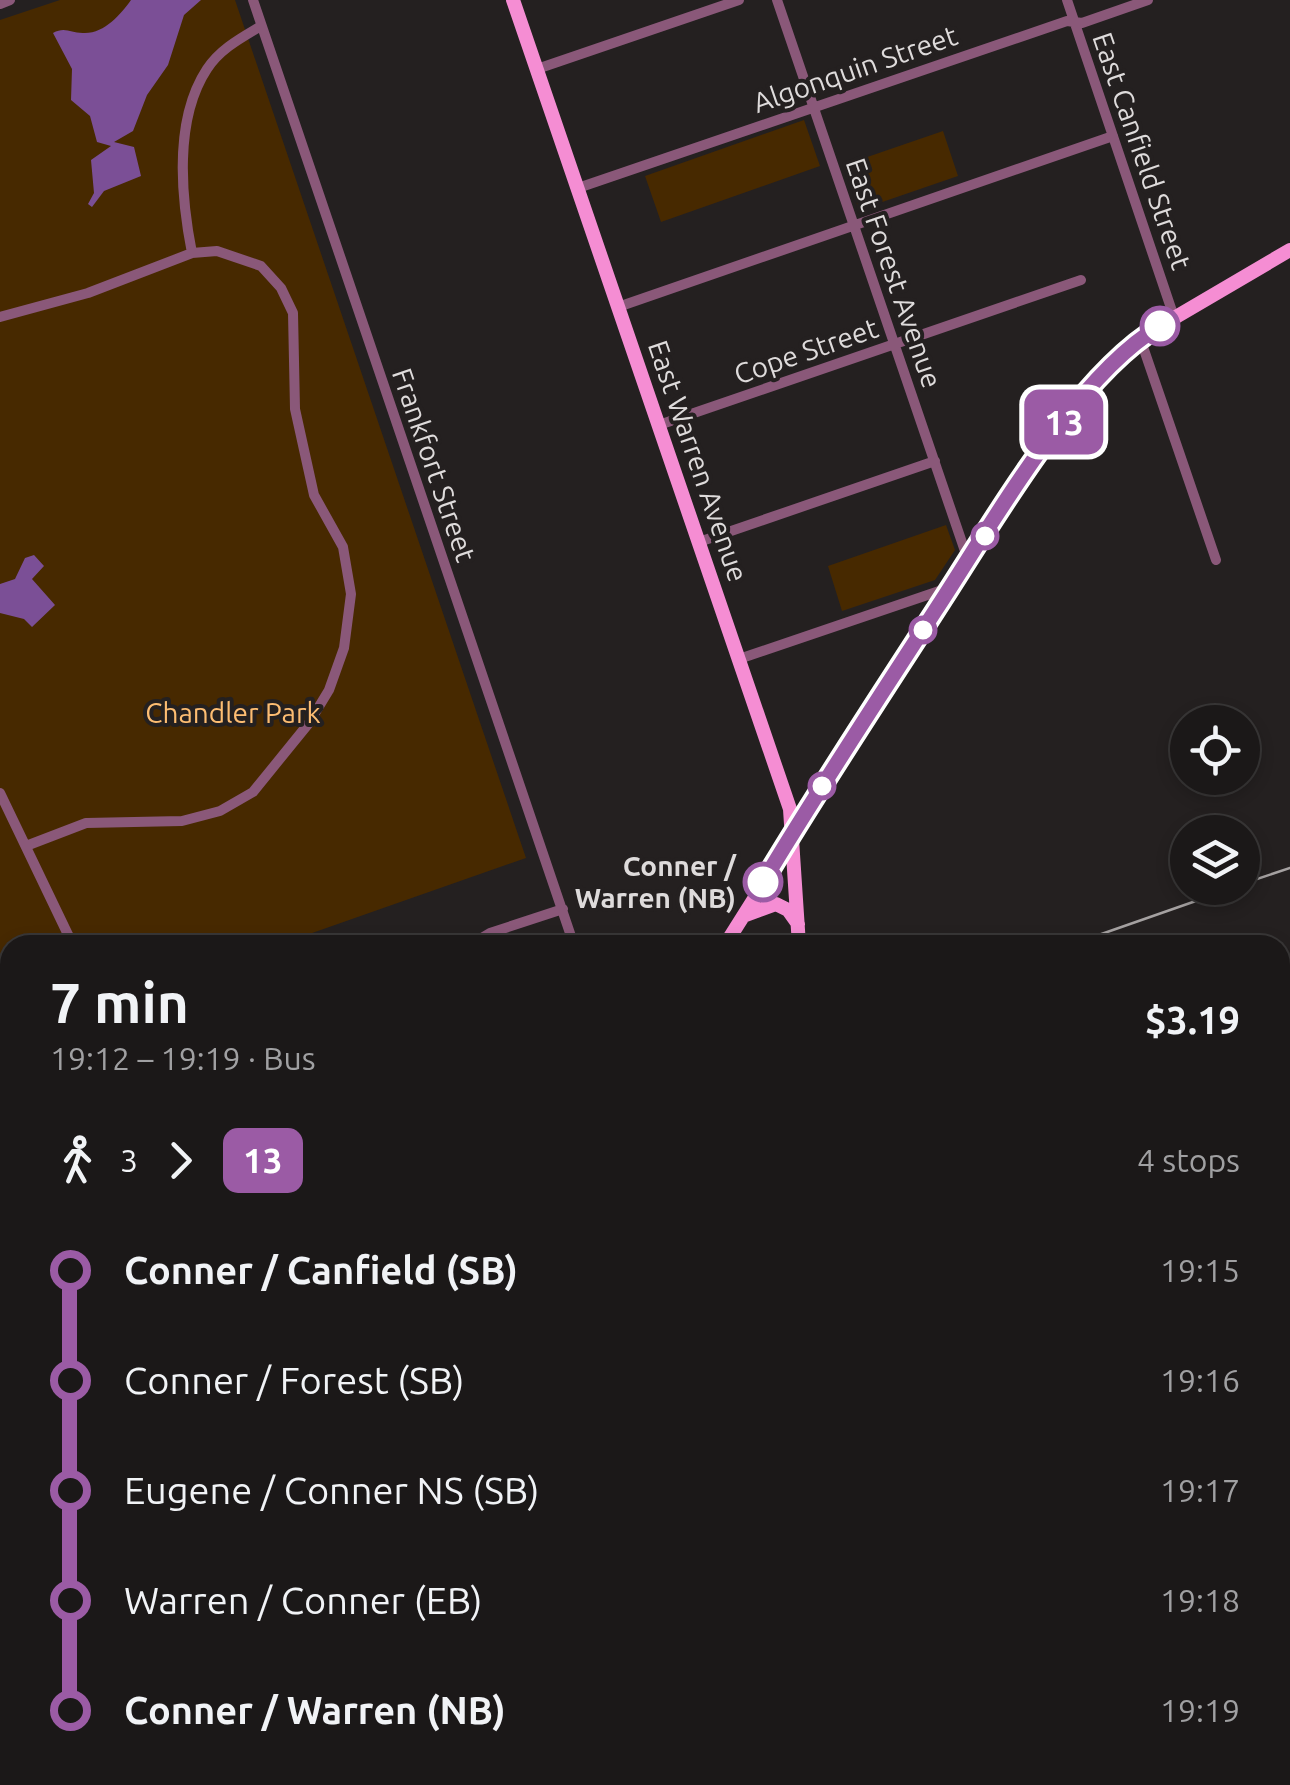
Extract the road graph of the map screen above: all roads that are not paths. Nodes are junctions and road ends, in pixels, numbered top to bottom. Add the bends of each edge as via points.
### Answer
1 (10, 0) edge
2 (252, 0) edge
3 (514, 0) edge
4 (739, 0) edge
5 (778, 0) edge
6 (1067, 0) edge
7 (1148, 0) edge
8 (0, 4) edge
9 (1074, 22) junction
10 (262, 26) junction
11 (537, 69) junction
12 (814, 107) junction
13 (1114, 136) junction
14 (578, 188) junction
15 (854, 226) junction
16 (1290, 250) edge
17 (192, 252) junction
18 (1080, 280) dead end
19 (618, 307) junction
20 (0, 317) edge
21 (1174, 317) junction
22 (1140, 338) junction
23 (895, 344) junction
24 (659, 425) junction
25 (934, 462) junction
26 (699, 542) junction
27 (968, 560) junction
28 (1216, 560) dead end
29 (951, 587) junction
30 (739, 659) junction
31 (0, 793) edge
32 (794, 829) junction
33 (26, 846) junction
34 (562, 909) junction
35 (741, 918) junction
36 (798, 924) junction
37 (68, 935) edge
38 (485, 935) edge
39 (571, 935) edge
40 (731, 935) edge
41 (798, 935) edge

1 - 8 street
2 - 10 street, Frankfort Street
3 - 11 main road, East Warren Avenue
4 - 11 street
5 - 12 street, East Forest Avenue
6 - 9 street, East Canfield Street
7 - 9 street, Algonquin Street
9 - 12 street, Algonquin Street
9 - 13 street, East Canfield Street
10 - 17 street via 222,51 196,91 184,172
10 - 34 street, Frankfort Street
11 - 14 main road, East Warren Avenue
12 - 14 street, Algonquin Street
12 - 15 street, East Forest Avenue
13 - 15 street
13 - 21 street, East Canfield Street
14 - 19 main road, East Warren Avenue
15 - 19 street
15 - 23 street, East Forest Avenue
16 - 21 main road
17 - 20 street via 88,293
17 - 33 street via 217,251 252,262 288,300 295,328 295,408 310,481 348,568 344,648 310,724 240,801 177,822 86,823
18 - 23 street, Cope Street
19 - 24 main road, East Warren Avenue
21 - 22 main road
22 - 27 main road via 1090,386
22 - 28 street
23 - 24 street, Cope Street
23 - 25 street, East Forest Avenue
24 - 26 main road, East Warren Avenue
25 - 26 street
25 - 27 street, East Forest Avenue
26 - 30 main road, East Warren Avenue
27 - 29 main road
29 - 30 street
29 - 32 main road
30 - 32 main road, East Warren Avenue
31 - 33 street
32 - 35 main road
32 - 36 main road, East Warren Avenue
33 - 37 street
34 - 38 street
34 - 39 street, Frankfort Street
35 - 36 main road via 776,904
35 - 40 main road
36 - 41 main road, East Warren Avenue

